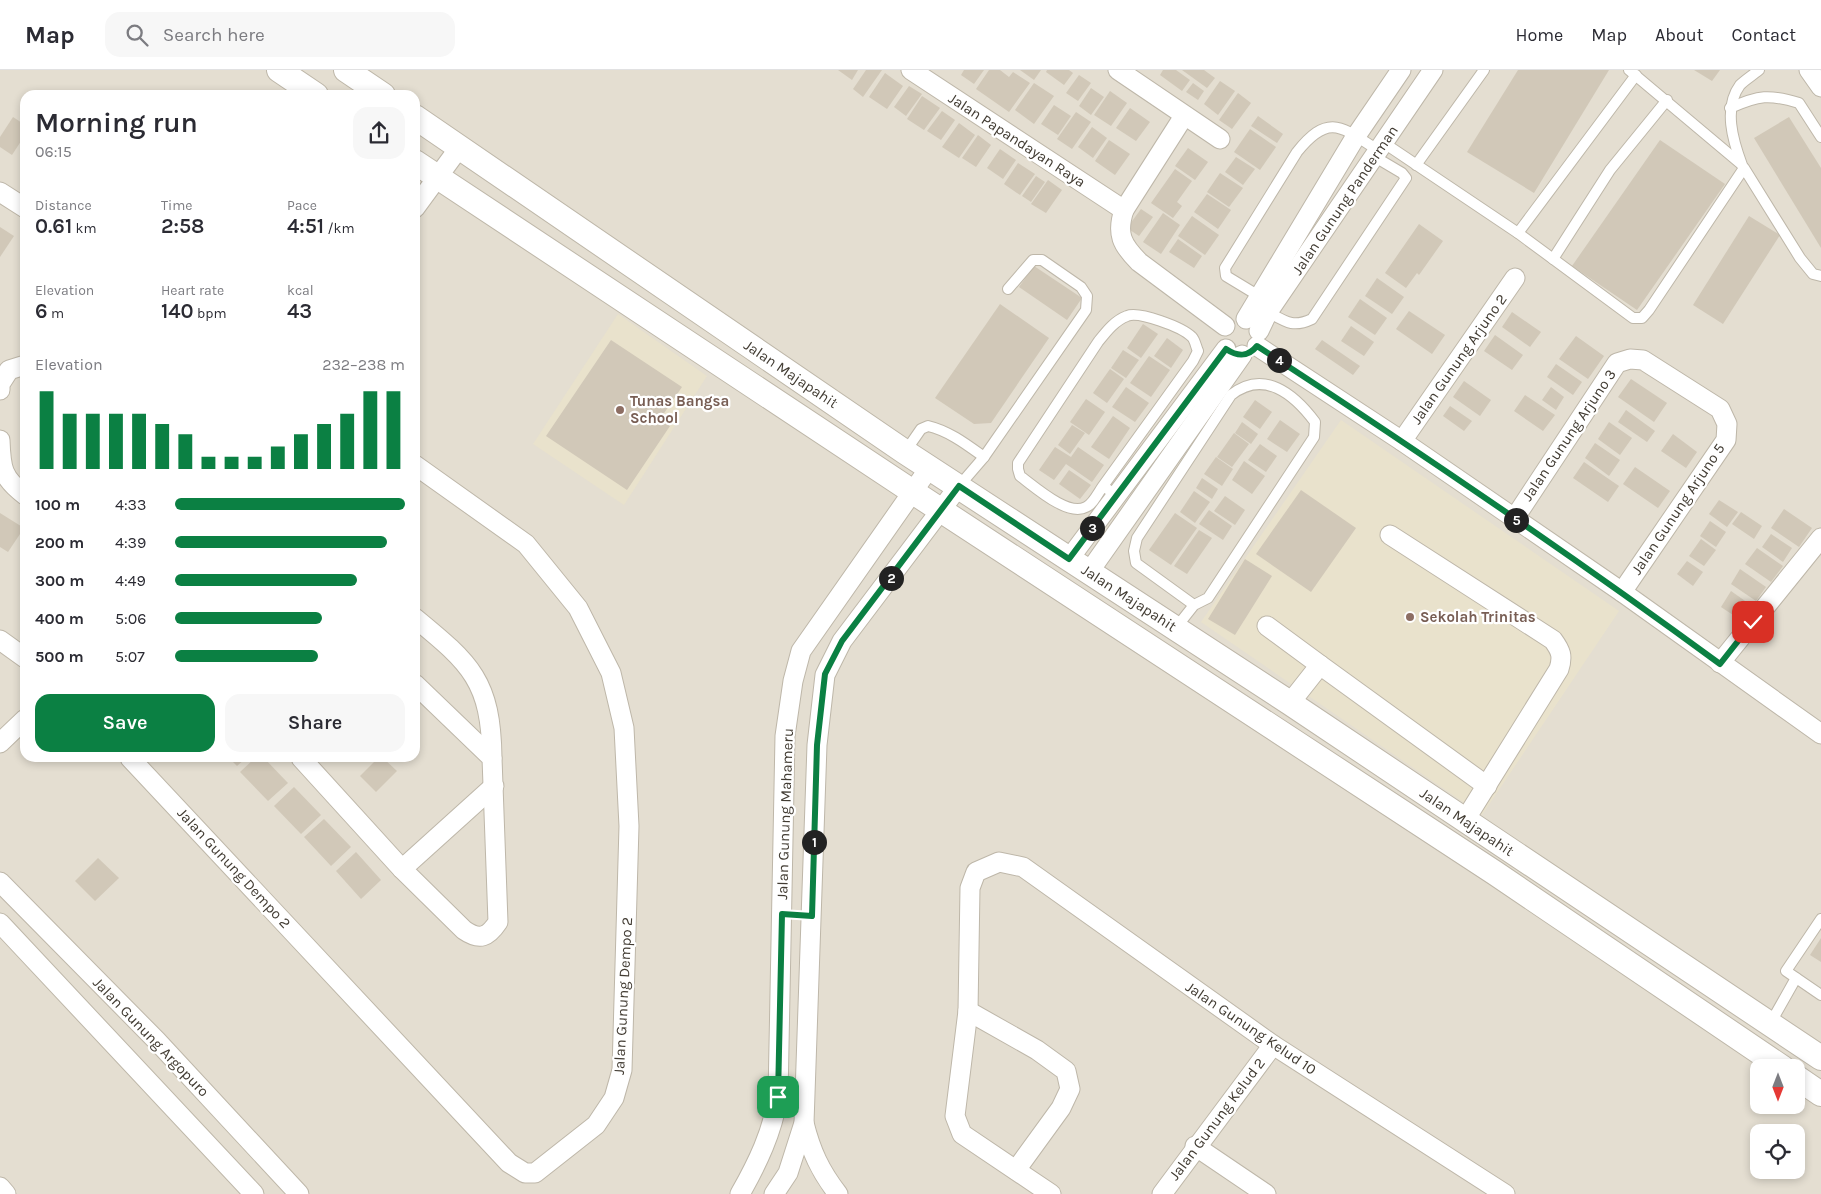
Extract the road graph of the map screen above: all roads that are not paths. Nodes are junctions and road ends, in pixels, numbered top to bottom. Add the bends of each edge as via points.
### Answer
1 (279, 70) edge
2 (346, 70) edge
3 (911, 70) edge
4 (1118, 70) edge
5 (1401, 70) edge
6 (1433, 70) edge
7 (1484, 70) edge
8 (1759, 70) edge
9 (1810, 70) edge
10 (1632, 73) edge
11 (1821, 86) edge
12 (309, 90) edge
13 (376, 90) edge
14 (1667, 100) junction
15 (1730, 108) junction
16 (1184, 116) junction
17 (420, 121) edge
18 (1356, 136) junction
19 (1821, 137) edge
20 (1220, 139) dead end
21 (459, 148) junction
22 (1380, 150) junction
23 (420, 165) edge
24 (1416, 165) junction
25 (1743, 166) junction
26 (437, 176) junction
27 (0, 192) edge
28 (420, 201) edge
29 (20, 205) edge
30 (1124, 210) junction
31 (1518, 233) junction
32 (1553, 259) junction
33 (1821, 276) edge
34 (1515, 278) dead end
35 (1008, 289) dead end
36 (1264, 304) junction
37 (1246, 340) junction
38 (20, 367) edge
39 (0, 390) edge
40 (1727, 424) joint
41 (0, 440) edge
42 (1402, 441) junction
43 (905, 452) junction
44 (984, 457) junction
45 (930, 467) junction
46 (420, 469) edge
47 (959, 486) junction
48 (20, 491) edge
49 (1110, 491) junction
50 (913, 492) junction
51 (943, 511) junction
52 (1514, 519) junction
53 (1390, 535) dead end
54 (1821, 538) edge
55 (1069, 559) junction
56 (1089, 572) junction
57 (1622, 592) junction
58 (1194, 605) junction
59 (420, 622) edge
60 (1268, 626) dead end
61 (1175, 629) junction
62 (0, 640) edge
63 (20, 654) edge
64 (1720, 664) junction
65 (1320, 665) junction
66 (420, 689) edge
67 (1290, 703) junction
68 (20, 724) edge
69 (1821, 734) edge
70 (0, 743) edge
71 (492, 758) junction
72 (134, 762) edge
73 (305, 762) edge
74 (494, 786) junction
75 (1487, 786) junction
76 (1465, 820) junction
77 (1510, 851) junction
78 (402, 869) junction
79 (1495, 873) junction
80 (0, 882) edge
81 (782, 914) junction
82 (812, 916) junction
83 (1821, 919) edge
84 (0, 923) edge
85 (1796, 978) junction
86 (1821, 995) edge
87 (968, 1010) junction
88 (1770, 1024) junction
89 (1273, 1045) junction
90 (1821, 1058) edge
91 (1770, 1059) edge
92 (1805, 1083) edge
93 (1821, 1094) edge
94 (804, 1123) junction
95 (1195, 1146) junction
96 (1016, 1170) junction
97 (0, 1187) edge
98 (6, 1194) edge
99 (254, 1194) edge
100 (299, 1194) edge
101 (740, 1194) edge
102 (774, 1194) edge
103 (838, 1194) edge
104 (1051, 1194) edge
105 (1162, 1194) edge
106 (1266, 1194) edge
107 (1505, 1194) edge

1 - 12 street
2 - 13 street
3 - 30 street, Jalan Papandayan Raya
4 - 16 street
5 - 18 street, Jalan Gunung Panderman
6 - 22 street, Jalan Gunung Panderman
7 - 24 lane
8 - 15 lane via 1740,86
9 - 11 street
10 - 14 lane
10 - 31 lane
14 - 25 lane
14 - 32 lane via 1610,170
15 - 19 lane via 1754,97 1779,97 1799,103
15 - 25 lane via 1732,130
16 - 20 street
16 - 30 street
17 - 21 street, Jalan Majapahit
18 - 22 lane
18 - 36 street, Jalan Gunung Panderman
18 - 36 lane via 1337,127 1323,127 1310,136 1225,268 1226,276
21 - 26 street
21 - 43 street, Jalan Majapahit
22 - 24 lane
22 - 36 street, Jalan Gunung Panderman
22 - 36 lane via 1406,178 1312,319 1301,324 1289,323
23 - 26 street, Jalan Majapahit
24 - 31 lane
25 - 32 lane via 1642,318 1633,318 1622,311
25 - 33 lane via 1800,258 1813,274
26 - 28 street
26 - 50 street, Jalan Majapahit
27 - 29 street
30 - 37 street via 1119,225 1128,251 1226,326 1238,318
31 - 32 lane
34 - 42 street, Jalan Gunung Arjuno 2
35 - 44 lane via 1033,260 1042,260 1081,287 1087,296 1086,310
36 - 37 street, Jalan Gunung Panderman
37 - 42 street
37 - 49 street, Jalan Gunung Panderman
37 - 56 street, Jalan Gunung Panderman
38 - 39 street via 9,370
40 - 52 street, Jalan Gunung Arjuno 3 via 1720,409 1643,360 1617,363
40 - 57 street, Jalan Gunung Arjuno 5 via 1726,440
41 - 48 street via 1,467 10,483
42 - 52 street
43 - 44 lane via 920,429 928,426 941,429
43 - 45 street, Jalan Majapahit
44 - 47 lane
45 - 47 street, Jalan Majapahit
45 - 50 street, Jalan Gunung Mahameru
46 - 72 street, Jalan Gunung Dempo 2 via 526,544 578,608 611,673 624,728 629,826 622,1070 614,1098 596,1125 543,1169 525,1173 509,1163
47 - 51 street, Jalan Gunung Mahameru
47 - 55 street, Jalan Majapahit
49 - 49 lane via 1198,351 1193,337 1136,313 1113,324 1098,342 1018,463 1020,476 1066,508 1078,511
49 - 55 street, Jalan Gunung Panderman
50 - 51 street, Jalan Majapahit
50 - 81 street, Jalan Gunung Mahameru via 801,651 785,736
51 - 79 street, Jalan Majapahit
51 - 82 street, Jalan Gunung Mahameru via 842,641 825,674 817,745
52 - 57 street
53 - 75 street via 1553,640 1561,650 1559,669
54 - 64 street
55 - 56 street, Jalan Majapahit
56 - 61 street, Jalan Majapahit
57 - 64 street
58 - 58 lane via 1208,598 1314,437 1315,422 1289,393 1275,387 1258,384 1242,387 1232,395 1137,538 1136,563
58 - 61 lane
59 - 71 street via 456,652 477,680 486,699 492,726
60 - 65 street
61 - 67 street, Jalan Majapahit
62 - 63 street
64 - 69 street
65 - 67 street
65 - 75 street
66 - 71 street
67 - 76 street, Jalan Majapahit
68 - 70 street
71 - 74 street
73 - 78 street
74 - 78 street
74 - 78 street via 498,922 491,933 482,937 472,936
75 - 76 street
76 - 77 street, Jalan Majapahit
77 - 79 street
77 - 88 street, Jalan Majapahit
79 - 91 street, Jalan Majapahit
80 - 100 street, Jalan Gunung Argopuro via 158,1042
81 - 82 street
81 - 101 street, Jalan Gunung Mahameru via 778,1097 764,1150
82 - 94 street, Jalan Gunung Mahameru
83 - 85 lane via 1786,971
84 - 99 street, Jalan Gunung Argopuro
85 - 86 lane
85 - 88 lane
87 - 89 street, Jalan Gunung Kelud 10 via 970,888 976,872 999,862 1023,867
87 - 96 street via 955,1116 962,1134
87 - 96 street via 1038,1050 1066,1072 1070,1089 1062,1108
88 - 90 street, Jalan Majapahit
89 - 95 street, Jalan Gunung Kelud 2
89 - 107 street, Jalan Gunung Kelud 10
92 - 93 street
94 - 102 street, Jalan Gunung Mahameru via 788,1173
94 - 103 street via 811,1150
95 - 105 street, Jalan Gunung Kelud 2
95 - 106 street
96 - 104 street
97 - 98 street

